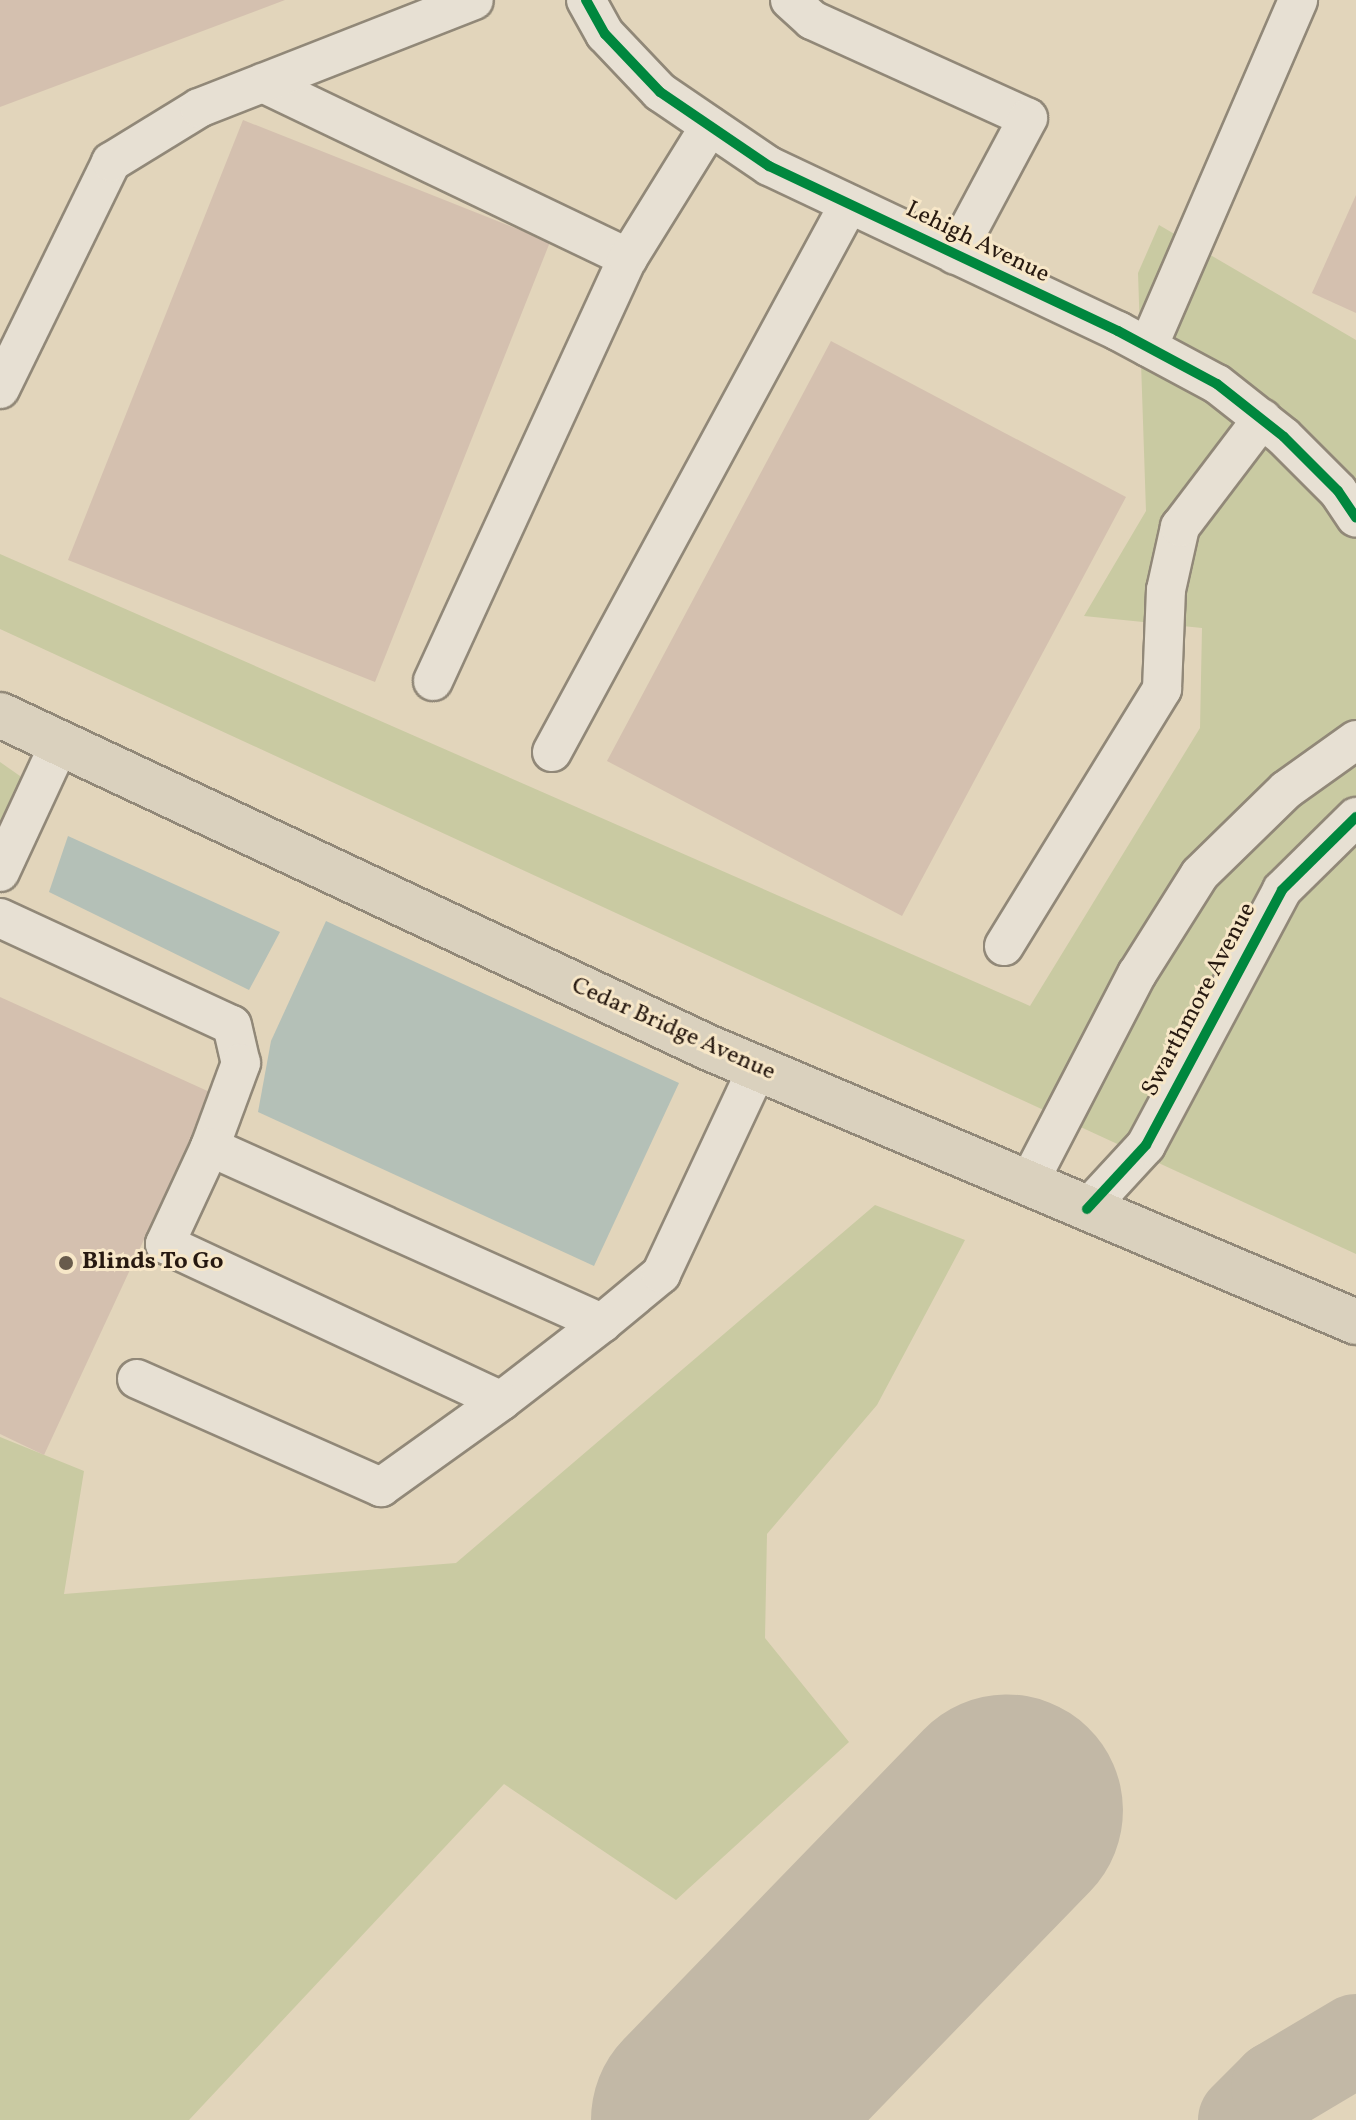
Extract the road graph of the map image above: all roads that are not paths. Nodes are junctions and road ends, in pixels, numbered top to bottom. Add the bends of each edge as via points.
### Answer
1 (474, 0) edge
2 (586, 0) edge
3 (790, 0) edge
4 (1298, 0) edge
5 (263, 83) junction
6 (710, 126) junction
7 (849, 204) junction
8 (955, 255) junction
9 (628, 258) junction
10 (1148, 347) junction
11 (0, 389) edge
12 (1262, 419) junction
13 (1356, 518) edge
14 (433, 681) dead end
15 (0, 715) edge
16 (1356, 740) edge
17 (60, 743) junction
18 (552, 752) dead end
19 (1356, 817) edge
20 (0, 872) edge
21 (0, 918) edge
22 (1004, 946) dead end
23 (757, 1069) junction
24 (210, 1147) junction
25 (1028, 1184) junction
26 (1087, 1209) junction
27 (1356, 1322) edge
28 (602, 1323) junction
29 (137, 1379) dead end
30 (501, 1401) junction

1 - 5 street
2 - 6 street, Lehigh Avenue via 605,34 660,92
3 - 8 street via 812,20 1028,118
4 - 10 street
5 - 9 street
5 - 11 street via 199,108 111,162
6 - 7 street, Lehigh Avenue via 769,166
6 - 9 street
7 - 8 street, Lehigh Avenue
7 - 18 street
8 - 10 street, Lehigh Avenue
9 - 14 street
10 - 12 street, Lehigh Avenue via 1217,384
12 - 13 street, Lehigh Avenue via 1338,491
12 - 22 street via 1180,527 1166,590 1162,689
15 - 17 main road, Cedar Bridge Avenue
16 - 25 street via 1286,790 1200,874 1137,974
17 - 20 street
17 - 23 main road, Cedar Bridge Avenue
19 - 26 street, Swarthmore Avenue via 1282,890 1146,1145
21 - 24 street via 232,1025 241,1063
23 - 25 main road, Cedar Bridge Avenue
23 - 28 street via 661,1274
24 - 28 street
24 - 30 street via 165,1244
25 - 26 main road, Cedar Bridge Avenue
26 - 27 main road, Cedar Bridge Avenue
28 - 30 street
29 - 30 street via 381,1487

